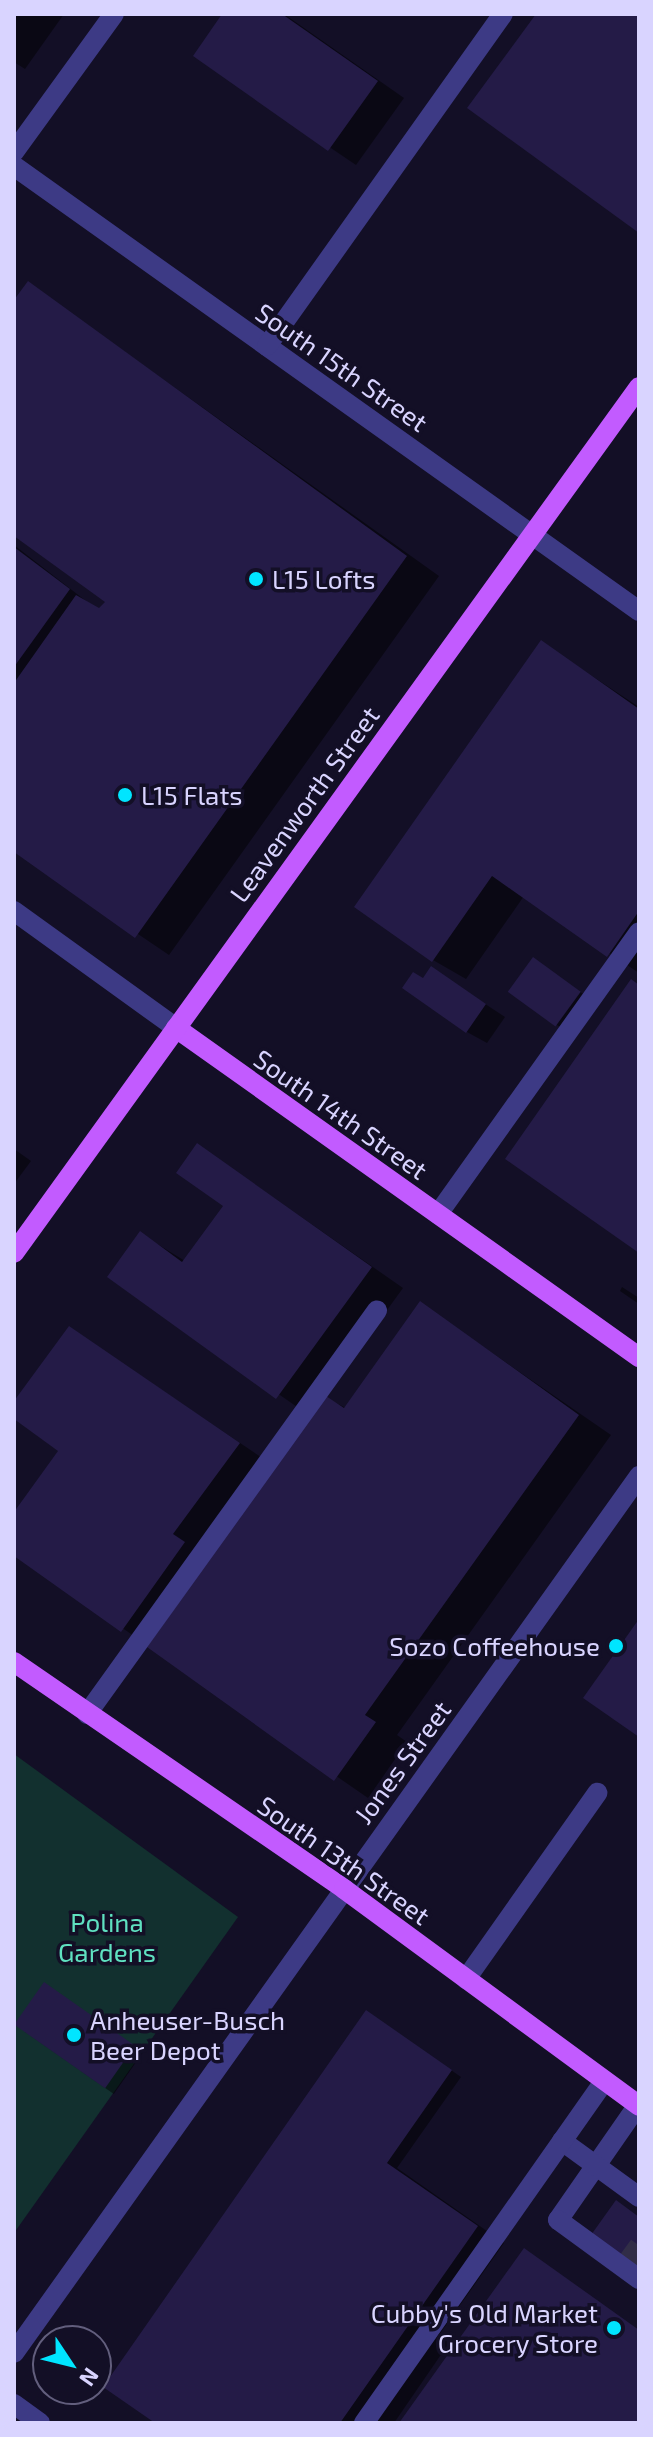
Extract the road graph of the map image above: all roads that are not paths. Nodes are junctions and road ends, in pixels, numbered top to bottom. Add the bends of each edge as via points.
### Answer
1 (114, 14) edge
2 (503, 14) edge
3 (14, 152) edge
4 (14, 166) edge
5 (267, 346) junction
6 (639, 387) edge
7 (530, 534) junction
8 (639, 611) edge
9 (14, 911) edge
10 (639, 932) edge
11 (176, 1028) junction
12 (438, 1214) junction
13 (14, 1253) edge
14 (377, 1310) dead end
15 (639, 1357) edge
16 (639, 1476) edge
17 (14, 1662) edge
18 (87, 1714) junction
19 (597, 1793) dead end
20 (344, 1889) junction
21 (466, 1979) junction
22 (604, 2081) junction
23 (639, 2106) edge
24 (562, 2141) junction
25 (596, 2165) junction
26 (639, 2197) edge
27 (630, 2269) edge
28 (14, 2353) edge
29 (14, 2404) edge
30 (40, 2423) edge
31 (364, 2423) edge

1 - 3 street
2 - 5 street
4 - 5 street, South 15th Street
5 - 7 street, South 15th Street
6 - 7 main road, Leavenworth Street
7 - 8 street, South 15th Street
7 - 11 main road, Leavenworth Street
9 - 11 street, South 14th Street
10 - 12 street
11 - 12 main road, South 14th Street
11 - 13 main road, Leavenworth Street
12 - 15 main road, South 14th Street
14 - 18 street
16 - 20 street, Jones Street
17 - 18 main road, South 13th Street
18 - 20 main road, South 13th Street
19 - 21 street
20 - 21 main road, South 13th Street
20 - 28 street, Jones Street
21 - 22 main road, South 13th Street
22 - 23 main road, South 13th Street
22 - 24 street
23 - 25 street
24 - 25 street
24 - 31 street
25 - 26 street
25 - 27 street via 558,2220
29 - 30 street

